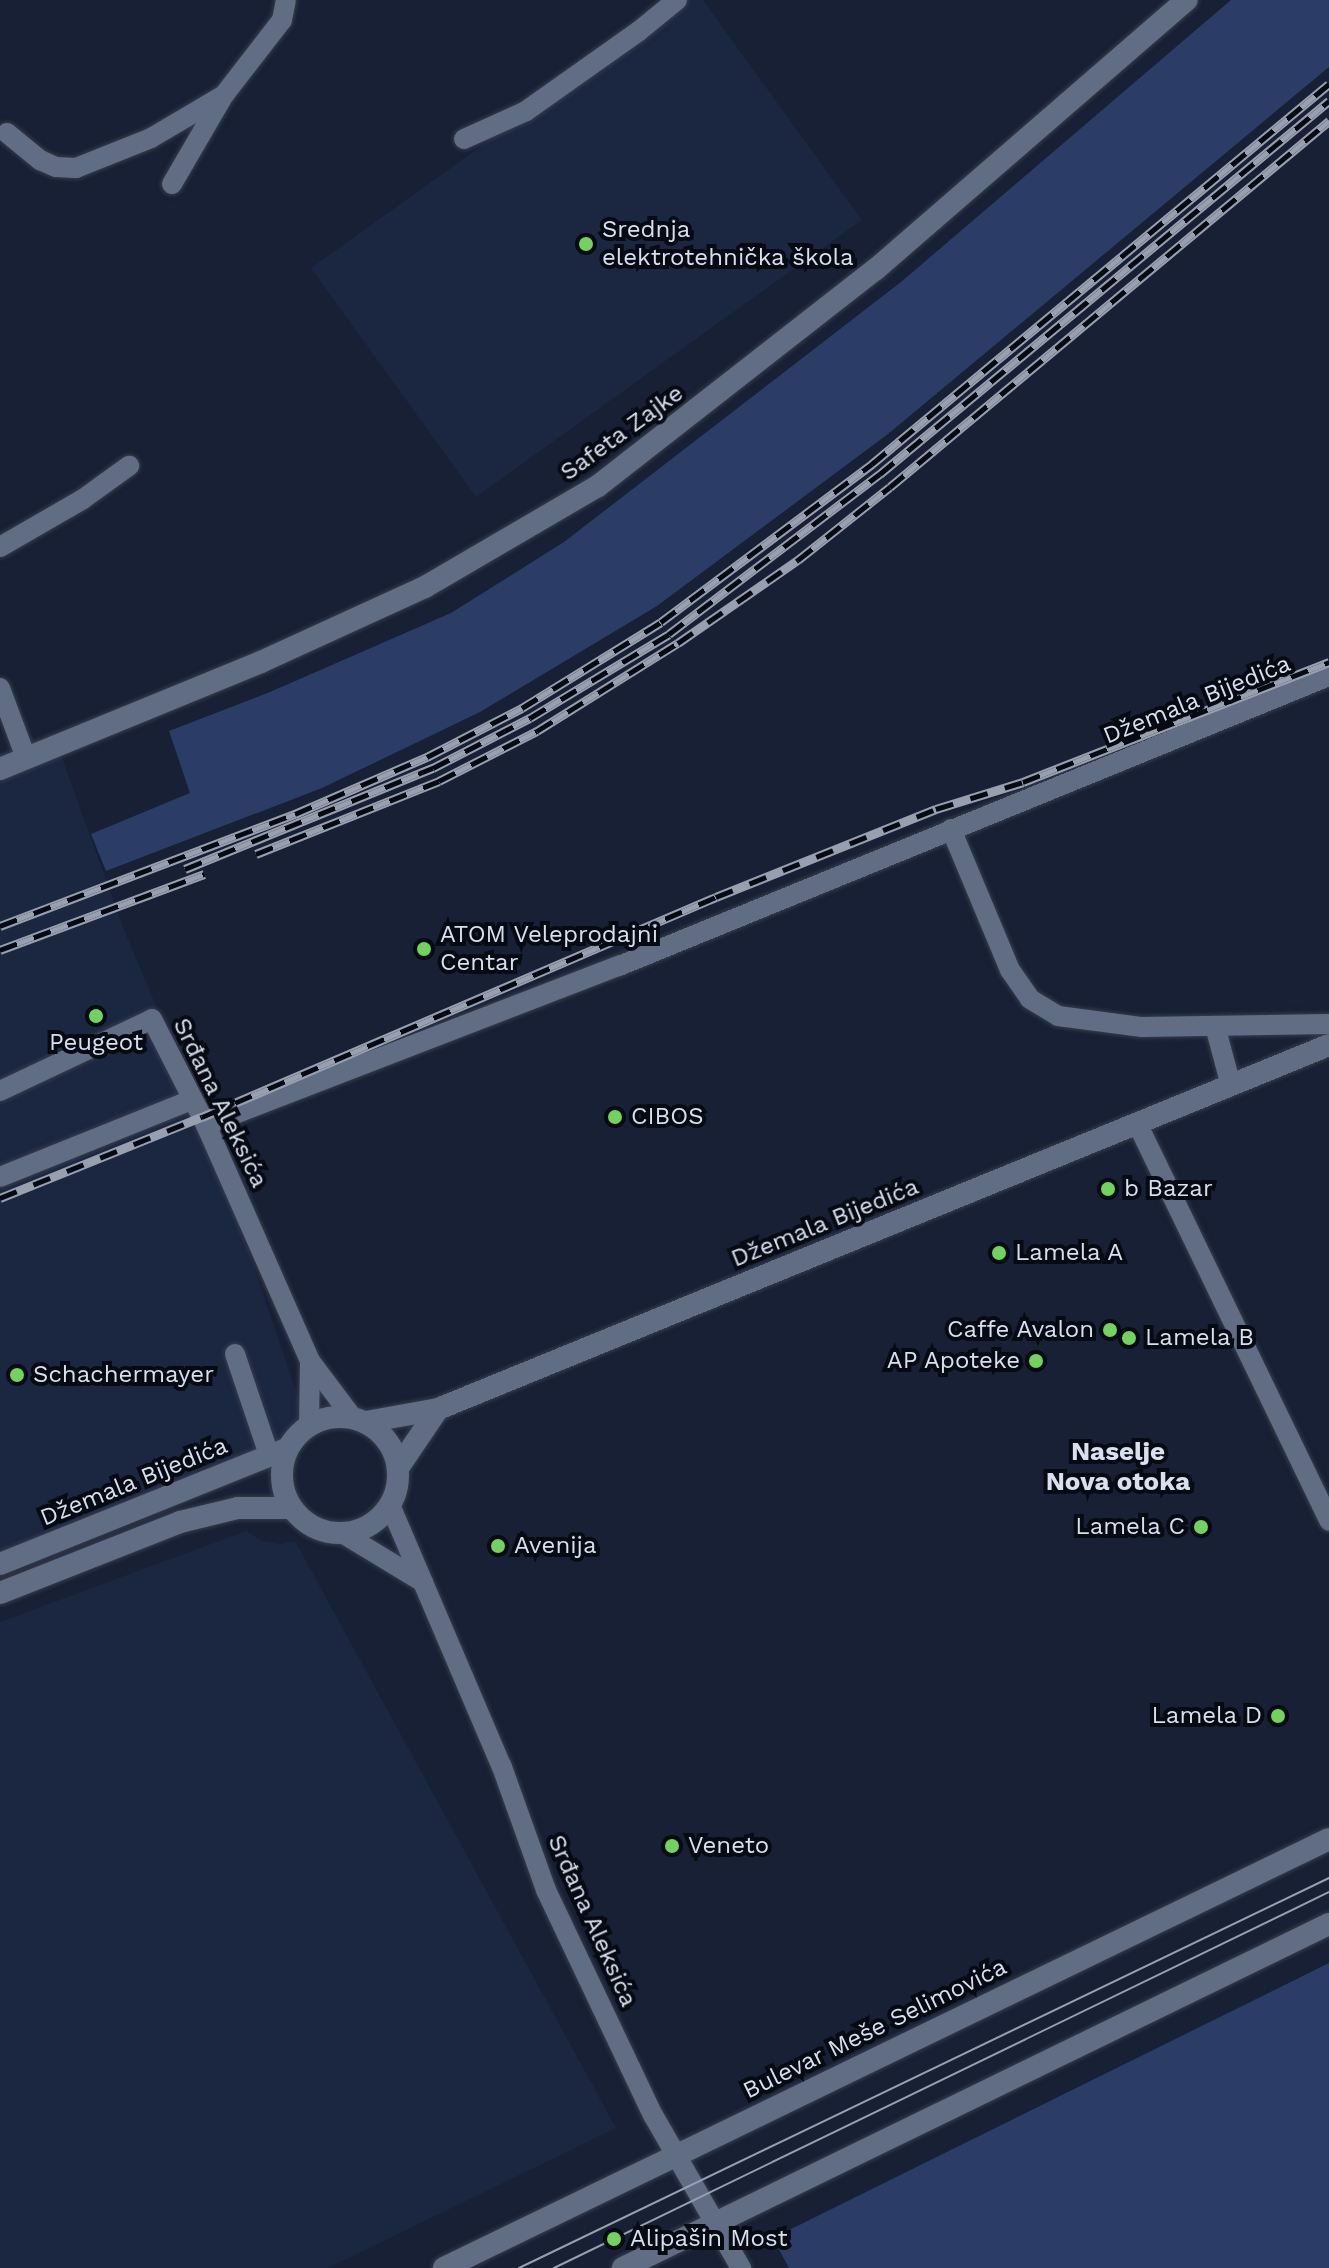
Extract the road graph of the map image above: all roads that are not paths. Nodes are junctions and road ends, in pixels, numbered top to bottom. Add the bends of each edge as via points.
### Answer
1 (286, 0) edge
2 (677, 0) edge
3 (1187, 0) edge
4 (224, 95) junction
5 (7, 133) dead end
6 (464, 139) dead end
7 (172, 184) dead end
8 (129, 466) dead end
9 (0, 547) edge
10 (1329, 676) edge
11 (0, 688) edge
12 (26, 758) junction
13 (0, 769) edge
14 (951, 829) junction
15 (1329, 1024) edge
16 (1215, 1026) junction
17 (1329, 1045) edge
18 (1230, 1082) junction
19 (0, 1091) edge
20 (192, 1100) junction
21 (1137, 1123) junction
22 (206, 1125) junction
23 (0, 1177) edge
24 (235, 1354) dead end
25 (310, 1361) junction
26 (438, 1409) junction
27 (359, 1420) junction
28 (309, 1426) junction
29 (279, 1452) junction
30 (398, 1468) junction
31 (390, 1505) junction
32 (292, 1508) junction
33 (1329, 1521) edge
34 (342, 1533) junction
35 (0, 1564) edge
36 (423, 1582) junction
37 (0, 1593) edge
38 (1329, 1839) edge
39 (1329, 1924) edge
40 (674, 2154) junction
41 (715, 2223) junction
42 (444, 2268) edge
43 (623, 2268) edge
44 (741, 2268) edge

1 - 4 street via 282,20
2 - 6 street via 526,111
3 - 12 main road, Safeta Zajke via 876,269 598,486 425,587 261,662
4 - 5 street via 151,138 76,168 40,160
4 - 7 street
8 - 9 street
10 - 14 street, Džemala Bijedića
11 - 12 street
12 - 13 main road, Safeta Zajke
14 - 16 street via 1010,970 1030,999 1058,1016 1142,1027
14 - 22 street, Džemala Bijedića
15 - 16 street
16 - 18 street
17 - 18 main road, Džemala Bijedića
18 - 21 main road, Džemala Bijedića
19 - 20 street, Srđana Aleksića via 152,1019
20 - 22 street, Srđana Aleksića
20 - 23 street
21 - 26 main road, Džemala Bijedića
21 - 33 street
22 - 25 street, Srđana Aleksića
24 - 29 street
25 - 27 street, Srđana Aleksića
25 - 28 street, Srđana Aleksića
26 - 27 main road, Džemala Bijedića
26 - 30 main road
27 - 28 main road via 338,1417
27 - 30 main road via 386,1438
28 - 29 main road
29 - 32 main road
29 - 35 main road, Džemala Bijedića
30 - 31 main road
31 - 34 main road via 361,1529
31 - 36 street, Srđana Aleksića
32 - 34 main road via 322,1530
32 - 37 main road via 238,1508 180,1522
34 - 36 street
36 - 40 street, Srđana Aleksića via 502,1767 546,1890
38 - 40 main road, Bulevar Meše Selimovića
39 - 41 main road
40 - 41 street, Srđana Aleksića
40 - 42 main road, Bulevar Meše Selimovića
41 - 43 main road
41 - 44 street, Srđana Aleksića

